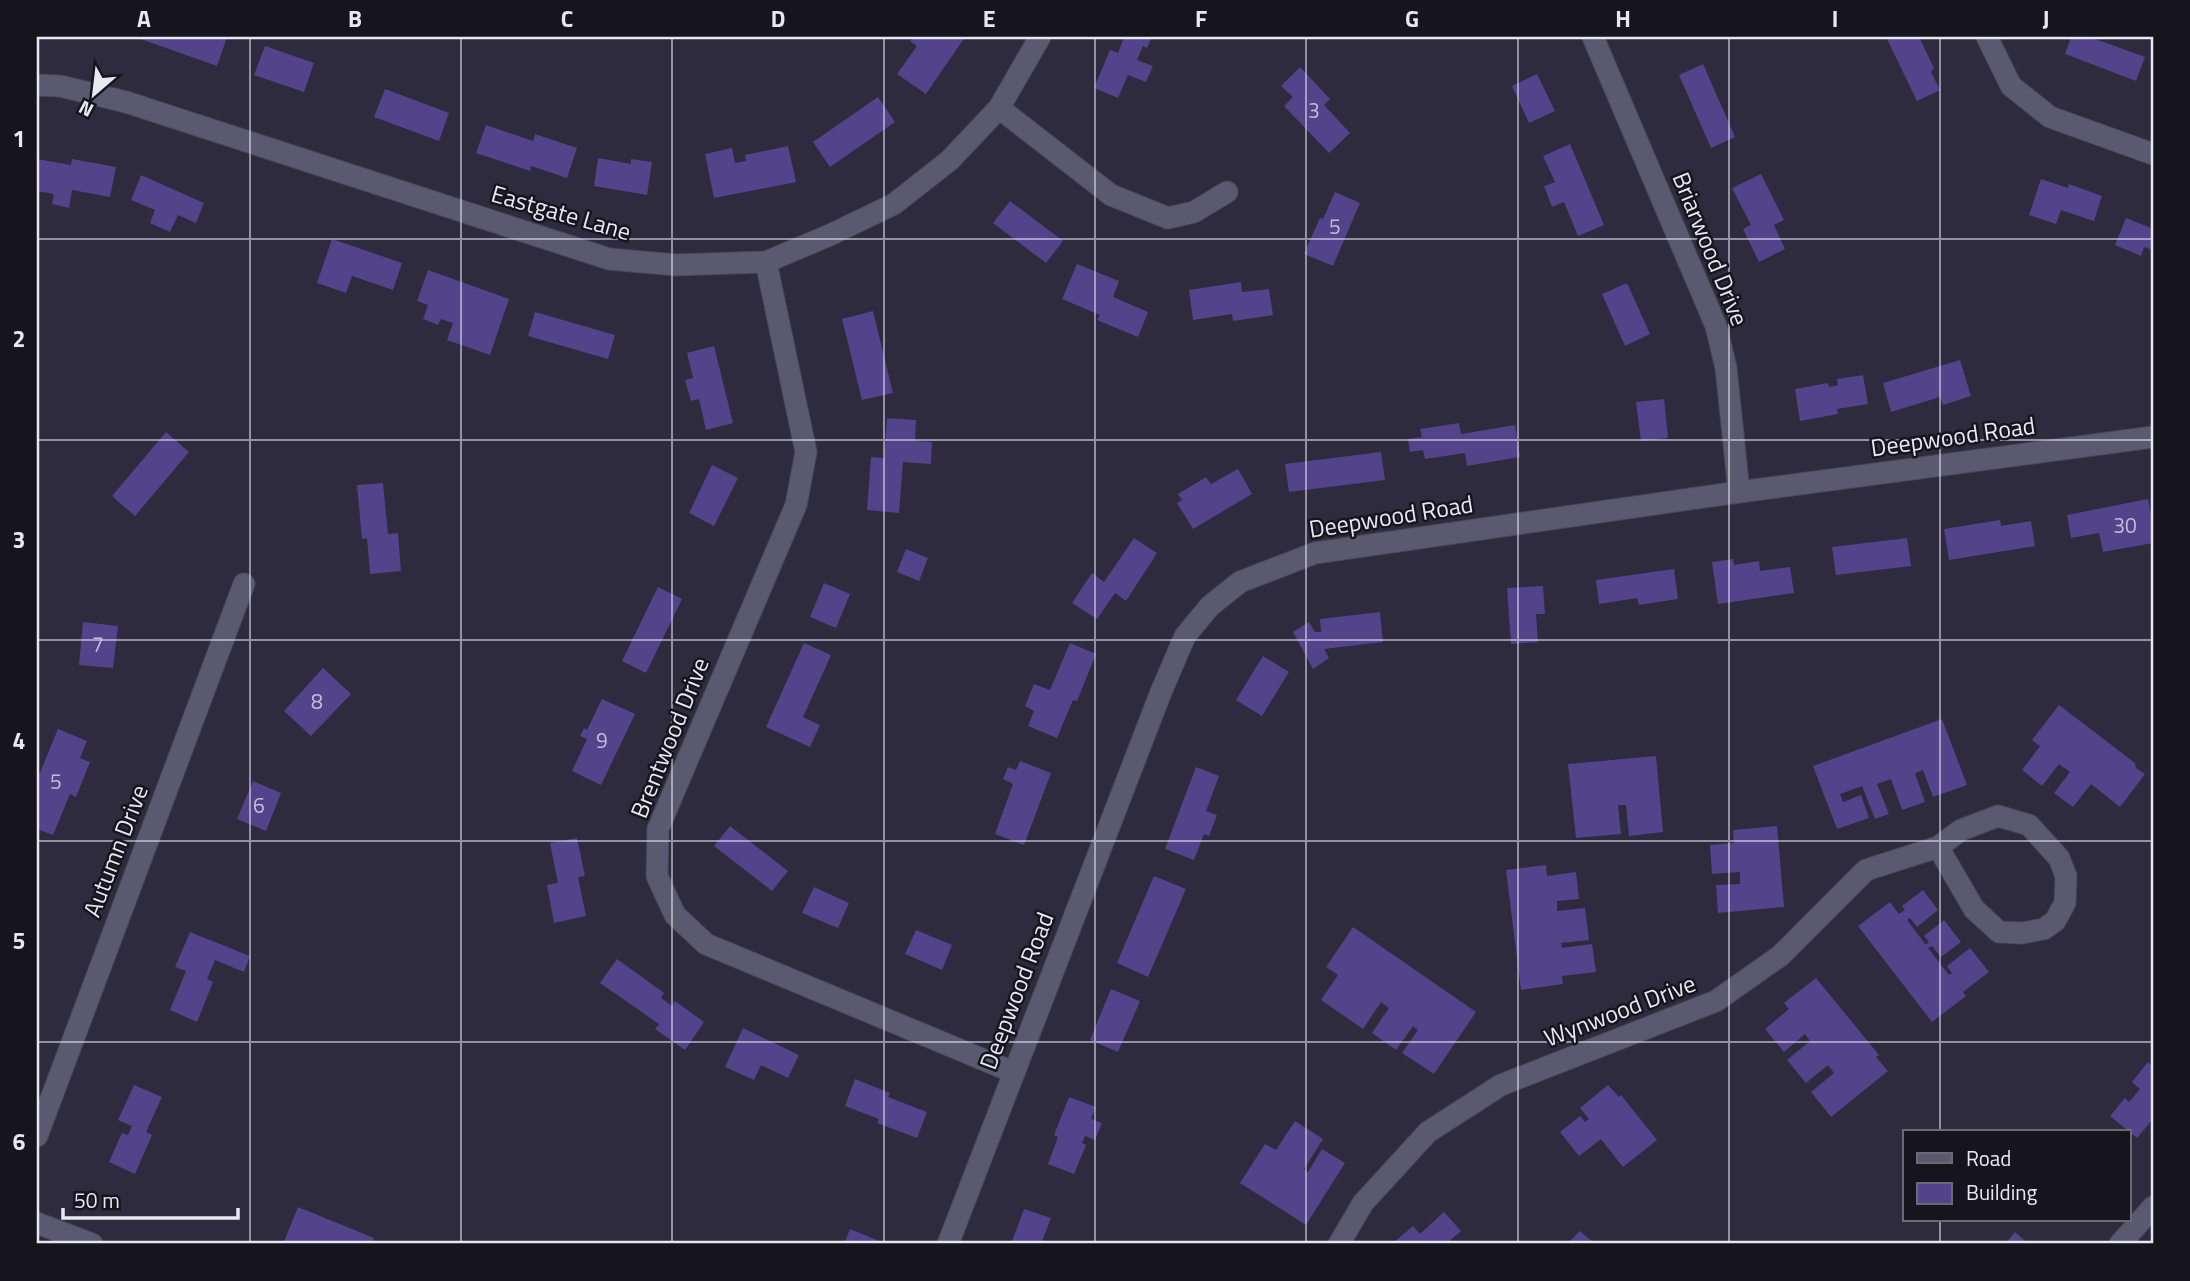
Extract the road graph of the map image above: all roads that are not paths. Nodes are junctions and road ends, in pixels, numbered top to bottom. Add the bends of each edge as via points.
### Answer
1 (1041, 37) edge
2 (1593, 37) edge
3 (1987, 37) edge
4 (37, 85) edge
5 (999, 108) junction
6 (2153, 154) edge
7 (1227, 191) dead end
8 (766, 262) junction
9 (2153, 437) edge
10 (1739, 492) junction
11 (244, 584) dead end
12 (1938, 847) junction
13 (1013, 1072) junction
14 (37, 1136) edge
15 (2153, 1207) edge
16 (37, 1223) edge
17 (92, 1244) edge
18 (948, 1244) edge
19 (1339, 1244) edge
20 (2120, 1244) edge

1 - 5 street, Eastgate Lane
2 - 10 street, Briarwood Drive via 1716,326 1726,368
3 - 6 street via 2011,86 2050,117
4 - 8 street, Eastgate Lane via 126,102 609,259 676,265
5 - 7 street via 1111,195 1168,218 1194,212
5 - 8 street, Eastgate Lane via 950,160 894,204
8 - 13 street, Brentwood Drive via 806,452 796,505 658,830 657,876 675,915 706,944
9 - 10 street, Deepwood Road
10 - 13 street, Deepwood Road via 1315,553 1240,582 1210,606 1185,636
11 - 14 street, Autumn Drive
12 - 12 street, Wynwood Drive via 1961,830 1998,816 2029,825 2059,858 2066,876 2065,903 2055,921 2044,929 1999,932 1974,909
12 - 19 street, Wynwood Drive via 1866,870 1780,956 1716,1001 1502,1086 1428,1132 1363,1203
13 - 18 street, Deepwood Road
15 - 20 street
16 - 17 street

